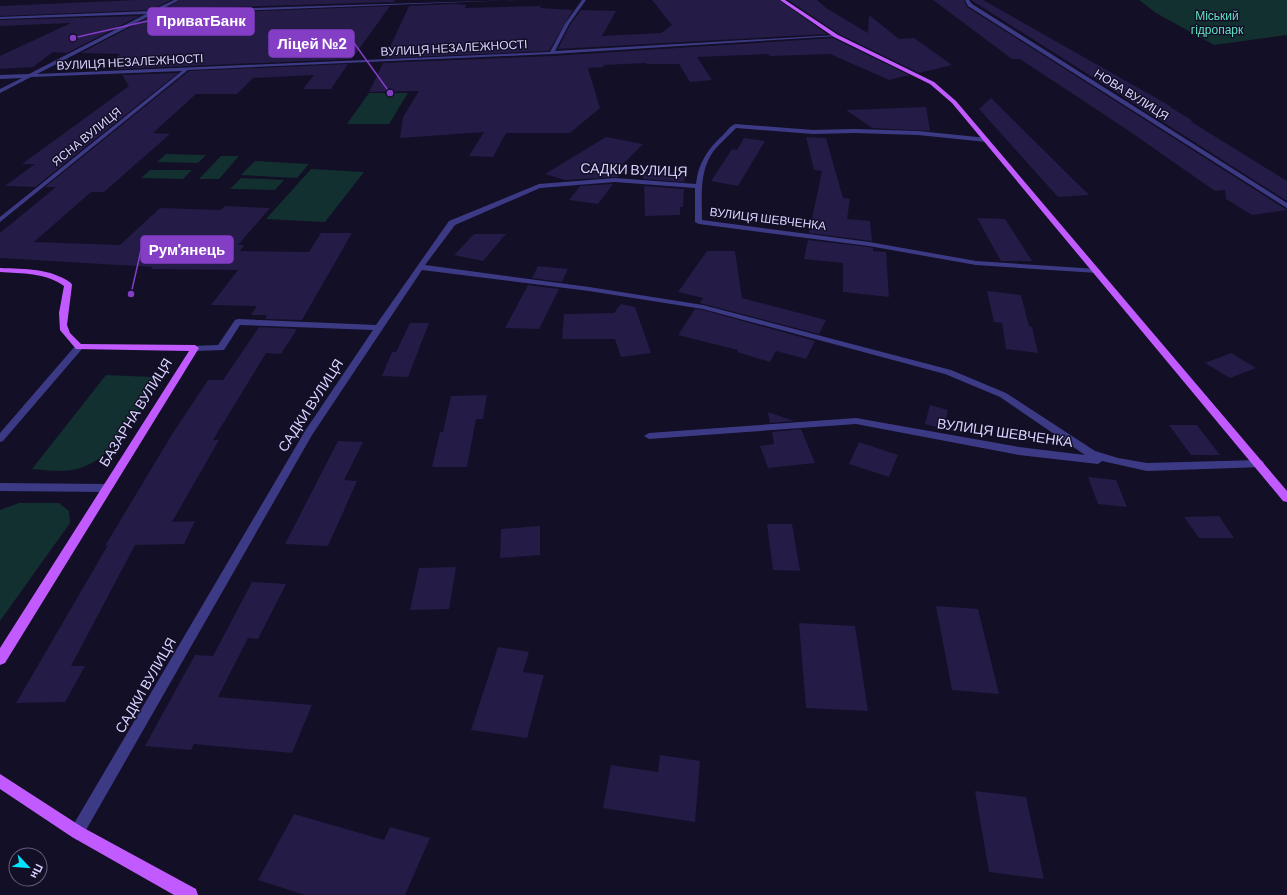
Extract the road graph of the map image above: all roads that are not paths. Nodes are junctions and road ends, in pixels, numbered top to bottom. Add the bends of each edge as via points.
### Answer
1 (172, 0) edge
2 (177, 0) edge
3 (516, 0) edge
4 (584, 0) edge
5 (782, 0) edge
6 (967, 0) edge
7 (147, 12) junction
8 (153, 12) junction
9 (0, 18) edge
10 (836, 36) junction
11 (552, 53) junction
12 (187, 69) junction
13 (20, 76) junction
14 (26, 76) junction
15 (0, 77) edge
16 (0, 87) edge
17 (0, 91) edge
18 (987, 140) junction
19 (698, 186) junction
20 (1287, 206) edge
21 (0, 220) edge
22 (420, 267) junction
23 (0, 270) edge
24 (1097, 271) junction
25 (379, 328) junction
26 (79, 347) junction
27 (195, 348) junction
28 (649, 436) dead end
29 (0, 439) edge
30 (1118, 462) junction
31 (1258, 464) junction
32 (1, 488) edge
33 (106, 488) junction
34 (1287, 498) edge
35 (0, 659) edge
36 (0, 781) edge
37 (77, 832) junction
38 (190, 895) edge

1 - 7 street
2 - 8 street
3 - 8 street
4 - 11 street via 567,24
5 - 10 main road
6 - 20 street, НОВА ВУЛИЦЯ via 976,9
7 - 8 street
7 - 9 street
7 - 13 street
8 - 14 street
10 - 11 street, ВУЛИЦЯ НЕЗАЛЕЖНОСТІ
10 - 18 main road via 932,83 954,102
11 - 12 street, ВУЛИЦЯ НЕЗАЛЕЖНОСТІ
12 - 14 street, ВУЛИЦЯ НЕЗАЛЕЖНОСТІ
12 - 21 street, ЯСНА ВУЛИЦЯ
13 - 14 street, ВУЛИЦЯ НЕЗАЛЕЖНОСТІ
13 - 15 street, ВУЛИЦЯ НЕЗАЛЕЖНОСТІ
13 - 16 street
14 - 17 street
18 - 19 street, ВУЛИЦЯ ШЕВЧЕНКА via 918,133 813,132 735,126 708,155 700,172
18 - 24 main road
19 - 22 street, САДКИ ВУЛИЦЯ via 615,180 539,186 452,223
19 - 24 street, ВУЛИЦЯ ШЕВЧЕНКА via 699,222 870,244 976,263
22 - 25 street, САДКИ ВУЛИЦЯ
22 - 30 street, ВУЛИЦЯ ШЕВЧЕНКА via 703,307 940,370 1003,395 1091,454
23 - 26 main road via 47,274 60,278 68,285 63,312 64,331
24 - 31 main road
25 - 27 street via 238,322 221,348
25 - 37 street, САДКИ ВУЛИЦЯ via 308,433
26 - 27 main road, БАЗАРНА ВУЛИЦЯ
26 - 29 street
27 - 33 main road, БАЗАРНА ВУЛИЦЯ
28 - 30 street, ВУЛИЦЯ ШЕВЧЕНКА via 856,421 1019,451
30 - 31 street, ВУЛИЦЯ ШЕВЧЕНКА via 1147,467
31 - 34 main road
32 - 33 street
33 - 35 main road, БАЗАРНА ВУЛИЦЯ
36 - 37 main road
37 - 38 main road

